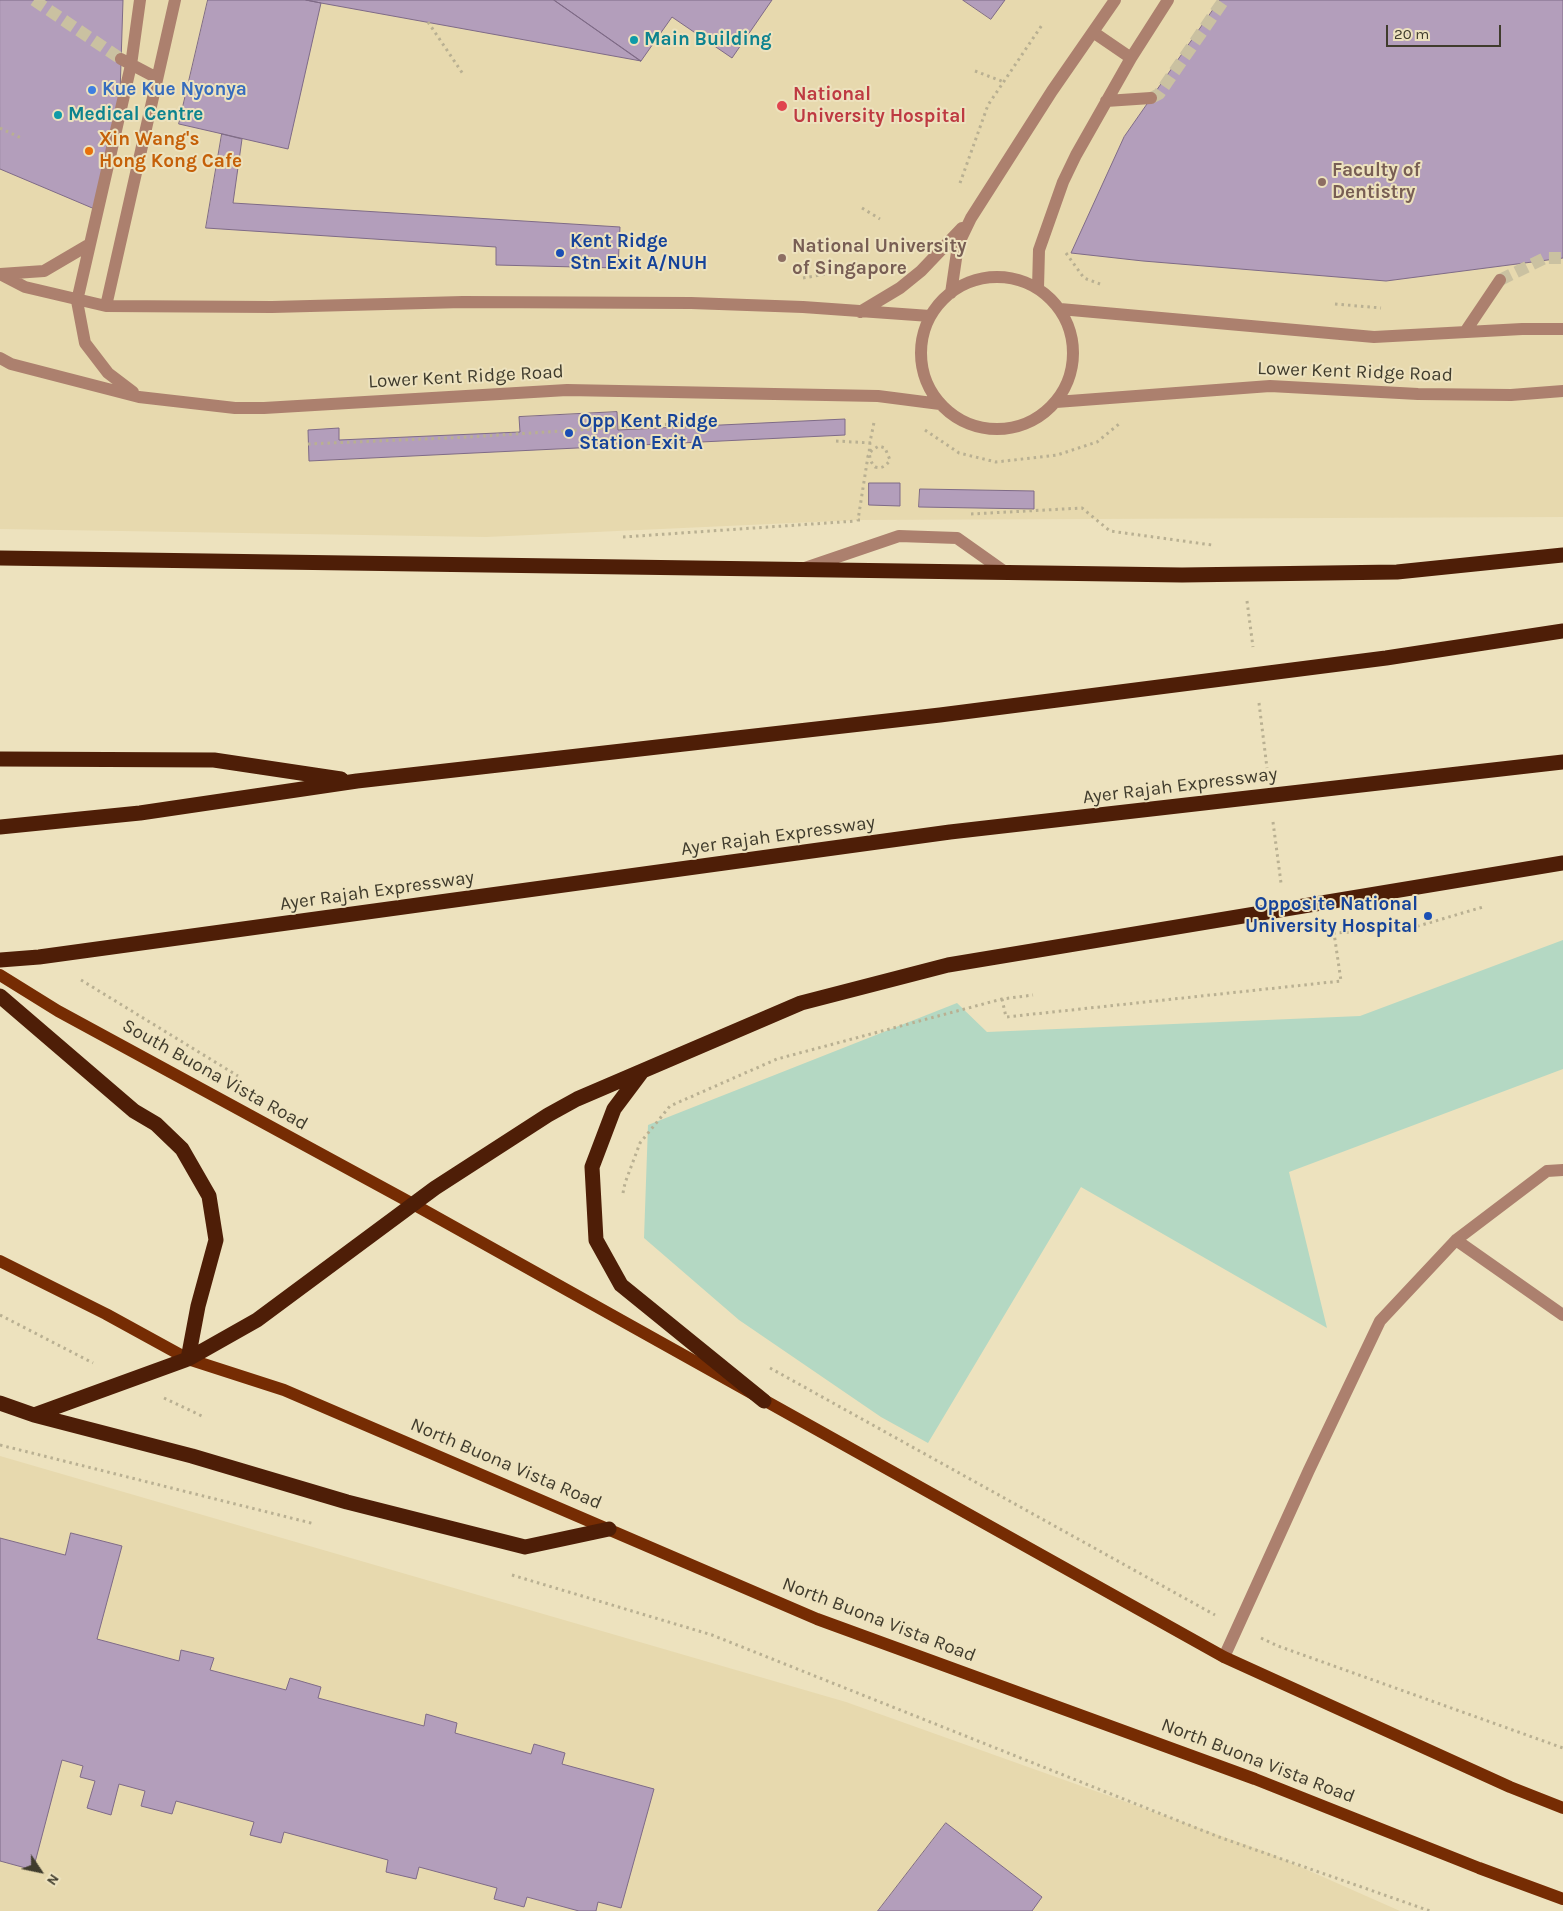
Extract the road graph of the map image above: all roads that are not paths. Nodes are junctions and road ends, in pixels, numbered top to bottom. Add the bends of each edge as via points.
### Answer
1 (140, 0) edge
2 (175, 0) edge
3 (1115, 0) edge
4 (1168, 0) edge
5 (1093, 32) junction
6 (1131, 58) junction
7 (126, 62) junction
8 (157, 78) junction
9 (1151, 98) tunnel mouth
10 (1106, 101) junction
11 (971, 218) junction
12 (90, 244) junction
13 (0, 274) edge
14 (1500, 280) tunnel mouth
15 (1038, 288) junction
16 (951, 293) junction
17 (77, 301) junction
18 (106, 306) junction
19 (1060, 309) junction
20 (860, 312) junction
21 (930, 316) junction
22 (1563, 330) edge
23 (1465, 332) junction
24 (0, 358) edge
25 (1563, 391) edge
26 (139, 397) junction
27 (1056, 402) junction
28 (940, 404) junction
29 (1563, 555) edge
30 (0, 558) edge
31 (803, 569) junction
32 (1005, 572) junction
33 (1563, 631) edge
34 (0, 759) edge
35 (1563, 762) edge
36 (357, 781) junction
37 (0, 827) edge
38 (1563, 863) edge
39 (0, 960) edge
40 (0, 975) edge
41 (0, 996) edge
42 (642, 1072) junction
43 (1563, 1170) edge
44 (413, 1204) junction
45 (1456, 1240) junction
46 (0, 1261) edge
47 (1563, 1315) edge
48 (188, 1359) junction
49 (764, 1401) junction
50 (0, 1403) edge
51 (34, 1415) junction
52 (609, 1529) junction
53 (1224, 1657) junction
54 (1563, 1808) edge
55 (1563, 1899) edge

1 - 7 street
2 - 8 street
3 - 5 street
4 - 6 street
5 - 6 street
5 - 11 street
6 - 10 street
7 - 8 street
7 - 12 street
8 - 18 street
9 - 10 street
10 - 15 street via 1060,191 1039,250
11 - 16 street via 958,245
11 - 20 street via 921,271
12 - 13 street via 44,271
12 - 17 street
13 - 17 street via 25,287
14 - 23 street
15 - 16 street, Lower Kent Ridge Road via 1009,277 979,279
15 - 19 street, Lower Kent Ridge Road
16 - 21 street, Lower Kent Ridge Road
17 - 18 street
17 - 26 street via 85,343 108,373
18 - 20 street via 691,303
19 - 23 street, Lower Kent Ridge Road via 1374,336
19 - 27 street, Lower Kent Ridge Road via 1073,340 1072,373
20 - 21 street
21 - 28 street, Lower Kent Ridge Road via 923,339 922,362 928,384
22 - 23 street, Lower Kent Ridge Road
24 - 26 street, Lower Kent Ridge Road via 11,364
25 - 27 street, Lower Kent Ridge Road via 1511,395 1418,394 1270,386
26 - 28 street, Lower Kent Ridge Road via 235,408 264,408 567,390 878,396
27 - 28 street, Lower Kent Ridge Road via 1036,419 1011,428 985,428 961,420
29 - 32 highway via 1397,572 1182,575
30 - 31 highway
31 - 32 highway
31 - 32 street via 899,536 957,538
33 - 36 highway via 1386,658 940,715
34 - 36 highway via 214,760
35 - 39 highway, Ayer Rajah Expressway via 950,832
36 - 37 highway via 140,813
38 - 42 highway via 948,965 801,1003
40 - 44 main road, South Buona Vista Road via 58,1011
41 - 48 highway via 134,1111 156,1124 182,1149 209,1196 216,1240
42 - 44 highway via 576,1099 548,1115
42 - 49 highway via 614,1109 592,1167 596,1240 621,1285
43 - 45 street via 1547,1171
44 - 48 highway via 257,1320
44 - 49 main road
45 - 47 street
45 - 53 street via 1380,1322
46 - 48 main road
48 - 51 highway
48 - 52 main road, North Buona Vista Road via 284,1390
49 - 53 main road
50 - 51 highway
51 - 52 highway via 192,1456 347,1502 525,1547
52 - 55 main road, North Buona Vista Road via 816,1619 1255,1778
53 - 54 main road

